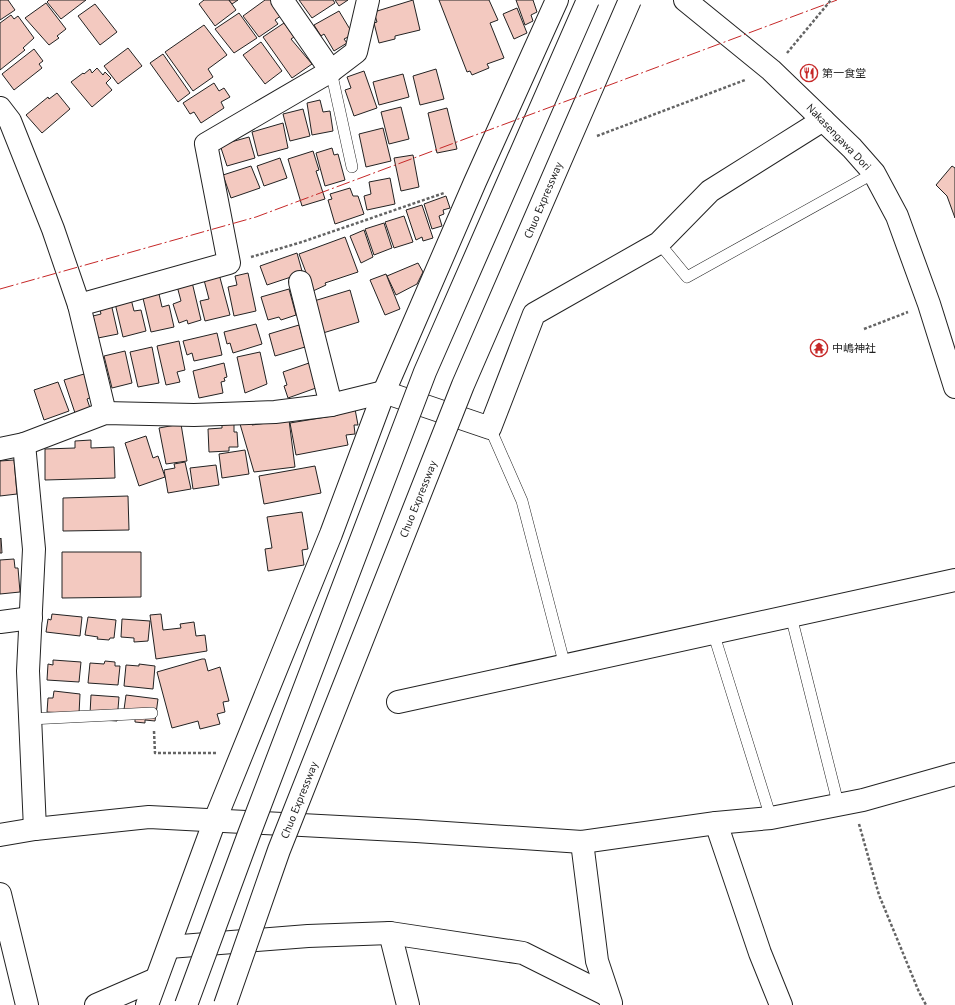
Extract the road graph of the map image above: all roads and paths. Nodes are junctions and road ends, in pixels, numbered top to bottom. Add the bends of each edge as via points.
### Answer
1 (282, 0) edge
2 (368, 0) edge
3 (557, 0) edge
4 (588, 0) edge
5 (630, 0) edge
6 (685, 0) edge
7 (831, 0) edge
8 (771, 70) junction
9 (331, 71) junction
10 (0, 108) edge
11 (823, 120) junction
12 (352, 167) dead end
13 (874, 173) junction
14 (659, 243) junction
15 (300, 282) dead end
16 (929, 304) junction
17 (79, 305) junction
18 (864, 329) dead end
19 (955, 387) edge
20 (384, 392) junction
21 (331, 405) junction
22 (105, 413) junction
23 (490, 428) junction
24 (24, 444) junction
25 (0, 449) edge
26 (955, 580) edge
27 (791, 616) junction
28 (31, 618) junction
29 (0, 622) edge
30 (713, 632) junction
31 (564, 666) junction
32 (398, 702) dead end
33 (152, 713) joint
34 (30, 719) junction
35 (242, 752) junction
36 (955, 774) edge
37 (845, 802) junction
38 (771, 818) junction
39 (215, 820) junction
40 (716, 823) junction
41 (35, 829) junction
42 (0, 834) edge
43 (582, 842) junction
44 (0, 894) edge
45 (390, 933) junction
46 (169, 947) junction
47 (156, 979) junction
48 (610, 1000) edge
49 (27, 1005) edge
50 (96, 1005) edge
51 (147, 1005) edge
52 (186, 1005) edge
53 (225, 1005) edge
54 (408, 1005) edge
55 (781, 1005) edge
56 (926, 1005) edge

1 - 9 main road
2 - 9 main road via 356,52
3 - 20 main road
4 - 52 main road, bridge via 425,372
5 - 53 main road, Chuo Expressway, bridge via 462,385 279,850
6 - 8 main road, Nakasengawa Dori
7 - 8 path
8 - 11 main road, Nakasengawa Dori
9 - 12 lane
9 - 17 main road via 206,144 230,263
10 - 17 main road via 10,121
11 - 13 main road, Nakasengawa Dori
11 - 14 main road via 710,191
13 - 14 lane via 687,276
13 - 16 main road, Nakasengawa Dori via 897,216
14 - 23 main road via 534,314
15 - 21 main road
16 - 18 path
16 - 19 main road, Nakasengawa Dori
17 - 22 main road
20 - 21 main road
20 - 23 main road
20 - 35 main road via 331,534
21 - 22 main road via 275,412
22 - 24 main road
23 - 31 lane via 522,501
24 - 25 main road
24 - 28 main road via 34,549
26 - 27 main road
27 - 30 main road
27 - 37 lane
28 - 29 main road
28 - 34 main road via 28,671
30 - 31 main road
30 - 38 lane
31 - 32 main road
33 - 34 lane
33 - 35 path via 156,753
34 - 41 main road
35 - 39 main road
36 - 37 main road
37 - 38 main road
37 - 56 path via 879,895
38 - 40 main road
39 - 41 main road via 149,817
39 - 43 main road
39 - 46 main road
40 - 43 main road
40 - 55 main road via 760,954
41 - 42 main road
43 - 48 main road via 597,961
44 - 49 main road
45 - 46 main road via 308,936
45 - 48 main road via 523,953
45 - 54 main road
46 - 47 main road
47 - 50 main road
47 - 51 main road

